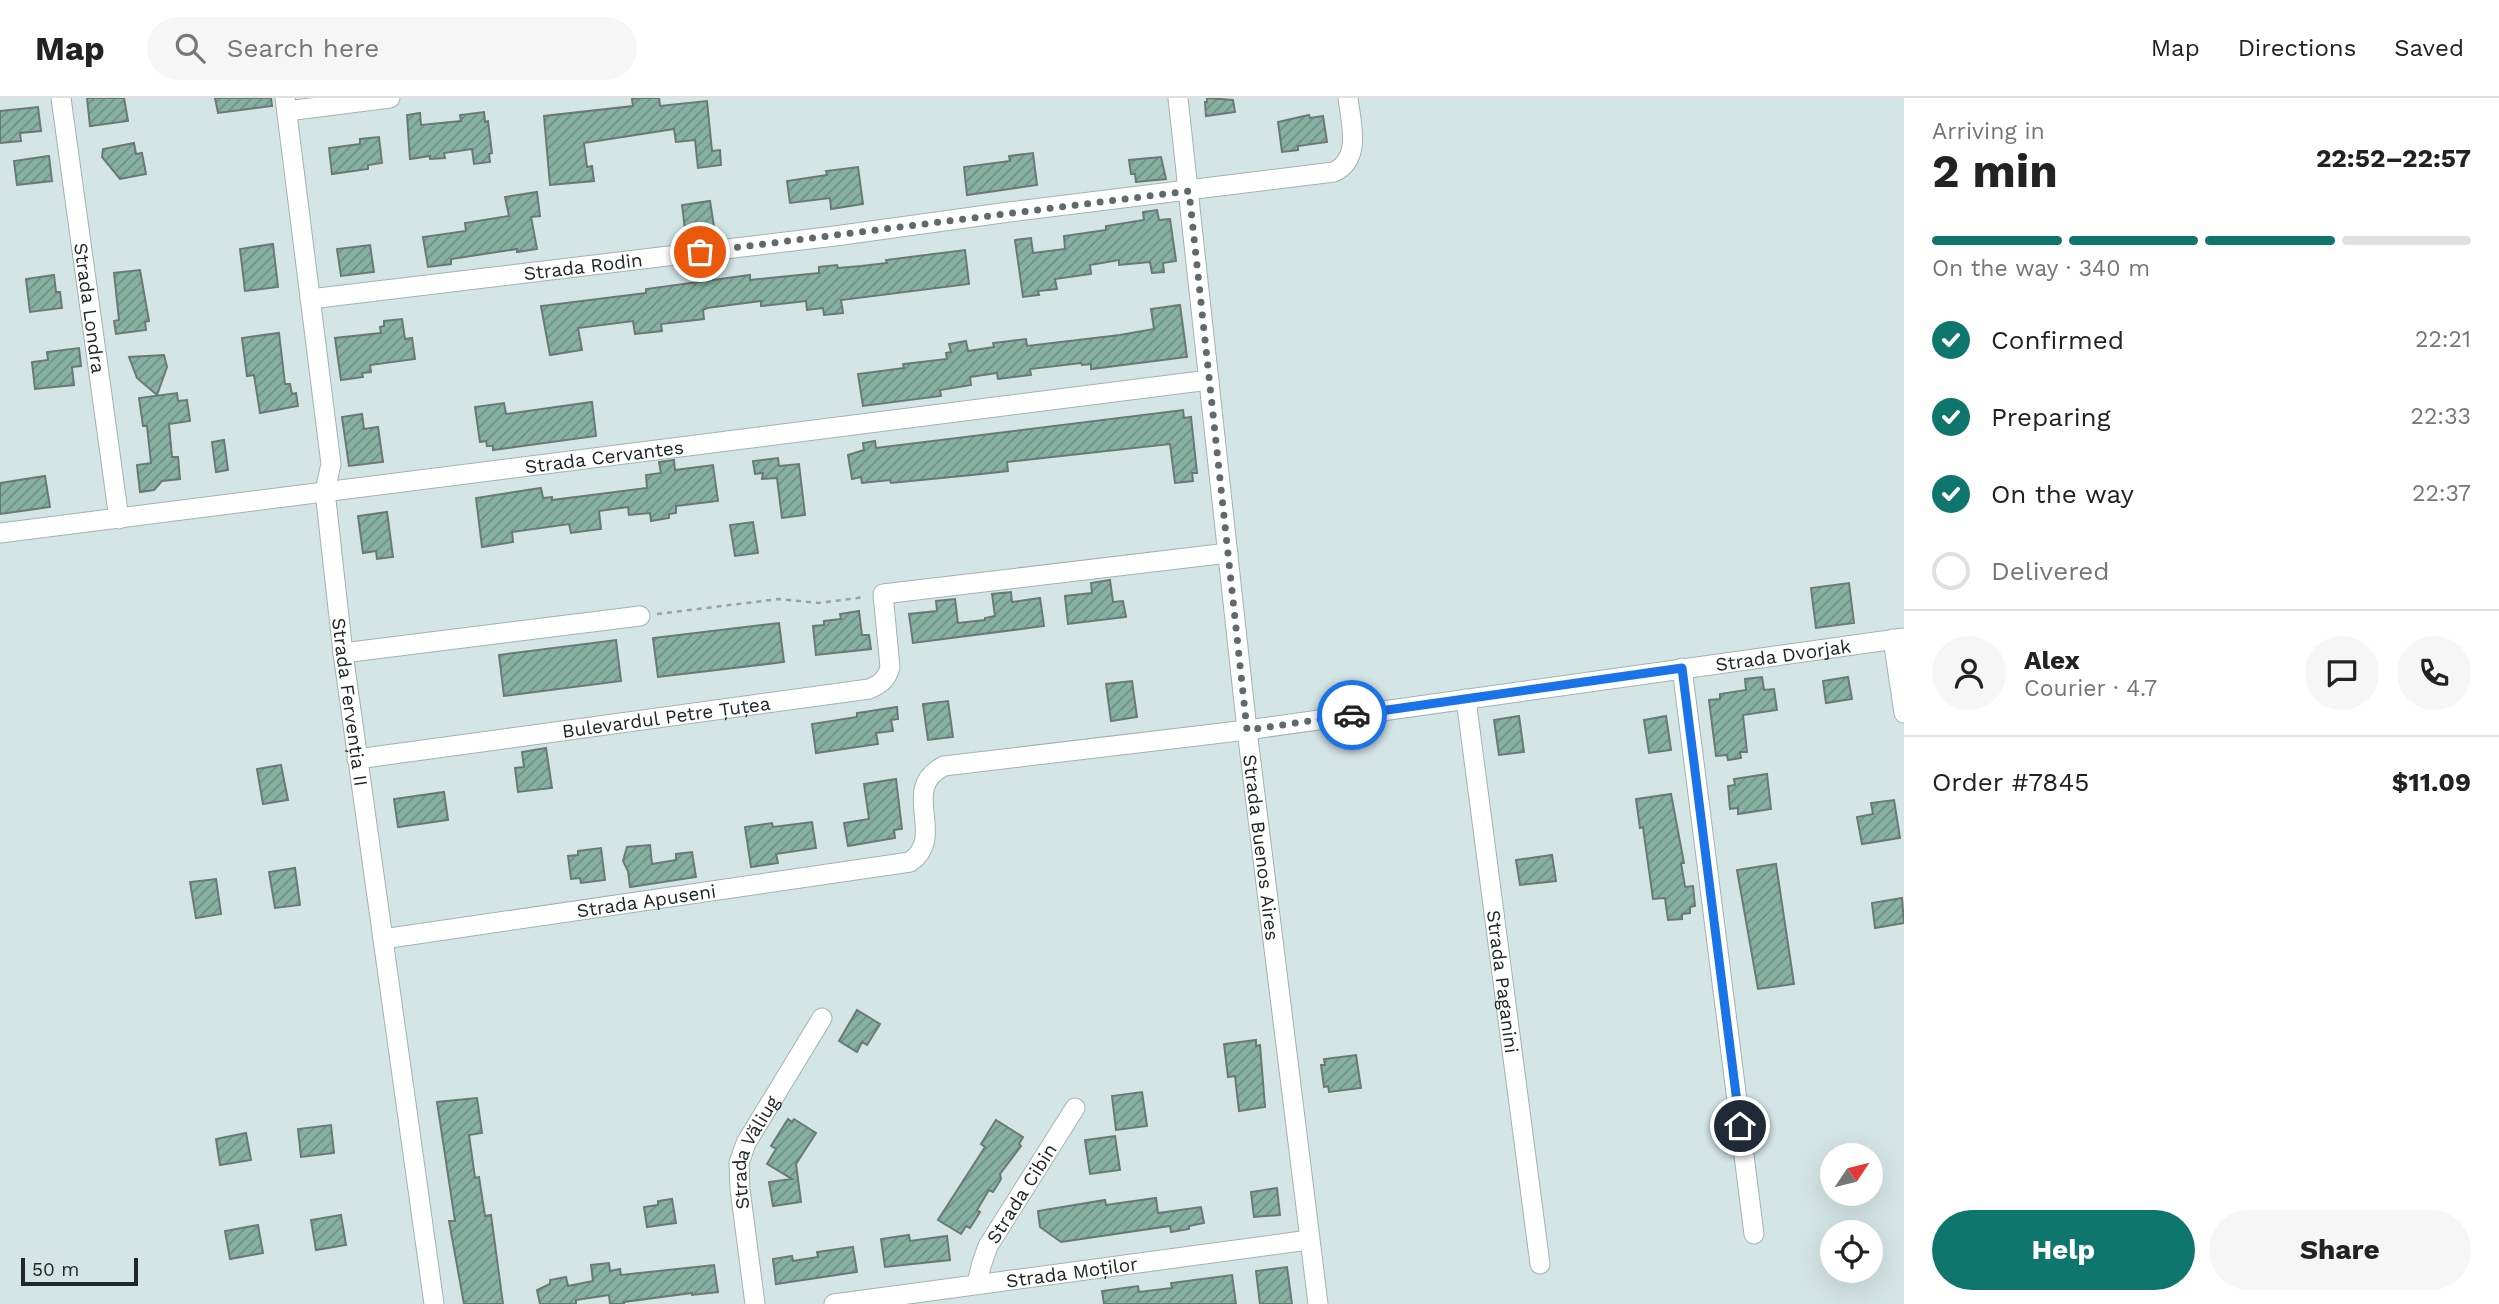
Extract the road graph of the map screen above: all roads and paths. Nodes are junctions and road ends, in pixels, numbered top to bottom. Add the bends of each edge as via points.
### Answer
1 (61, 98) edge
2 (390, 98) edge
3 (1178, 98) edge
4 (1348, 98) edge
5 (286, 105) edge
6 (1189, 191) junction
7 (310, 299) junction
8 (1209, 380) junction
9 (325, 491) junction
10 (119, 519) junction
11 (0, 533) edge
12 (1228, 553) junction
13 (883, 594) junction
14 (640, 616) joint
15 (1899, 639) edge
16 (344, 653) junction
17 (1682, 668) junction
18 (1466, 699) junction
19 (1904, 713) edge
20 (1247, 730) junction
21 (357, 759) junction
22 (910, 862) joint
23 (383, 939) junction
24 (822, 1018) dead end
25 (1075, 1108) dead end
26 (1754, 1234) dead end
27 (1309, 1240) junction
28 (1540, 1264) dead end
29 (977, 1284) junction
30 (871, 1301) edge
31 (434, 1304) edge
32 (755, 1304) edge
33 (834, 1304) edge
34 (1318, 1304) edge

1 - 10 street, Strada Londra
2 - 5 street
3 - 6 street, Strada Buenos Aires
4 - 6 street, Strada Rodin via 1352,151 1342,168
5 - 7 street, Strada Fervenția II
6 - 7 street, Strada Rodin
6 - 8 street, Strada Buenos Aires
7 - 9 street, Strada Fervenția II via 331,464
8 - 9 street, Strada Cervantes
8 - 12 street, Strada Buenos Aires
9 - 10 street, Strada Cervantes
9 - 16 street, Strada Fervenția II
10 - 11 street, Strada Cervantes
12 - 13 street
12 - 20 street, Strada Buenos Aires
13 - 14 path via 819,603 779,599
13 - 21 street, Bulevardul Petre Țuțea via 890,667 880,685 869,689
14 - 16 street
15 - 17 street, Strada Dvorjak
15 - 19 street
16 - 21 street, Strada Fervenția II
17 - 18 street, Strada Dvorjak
17 - 26 street
18 - 20 street, Strada Dvorjak
18 - 28 street, Strada Paganini
20 - 22 street, Strada Dvorjak via 944,766 930,772 923,787 925,842 920,855
20 - 27 street, Strada Buenos Aires
21 - 23 street, Strada Fervenția II
22 - 23 street, Strada Apuseni
23 - 31 street, Strada Fervenția II
24 - 32 street, Strada Văliug via 746,1143 740,1163
25 - 29 street, Strada Cibin via 988,1246
27 - 29 street, Strada Moților
27 - 34 street, Strada Buenos Aires
29 - 30 street, Strada Moților
30 - 33 street, Strada Moților

